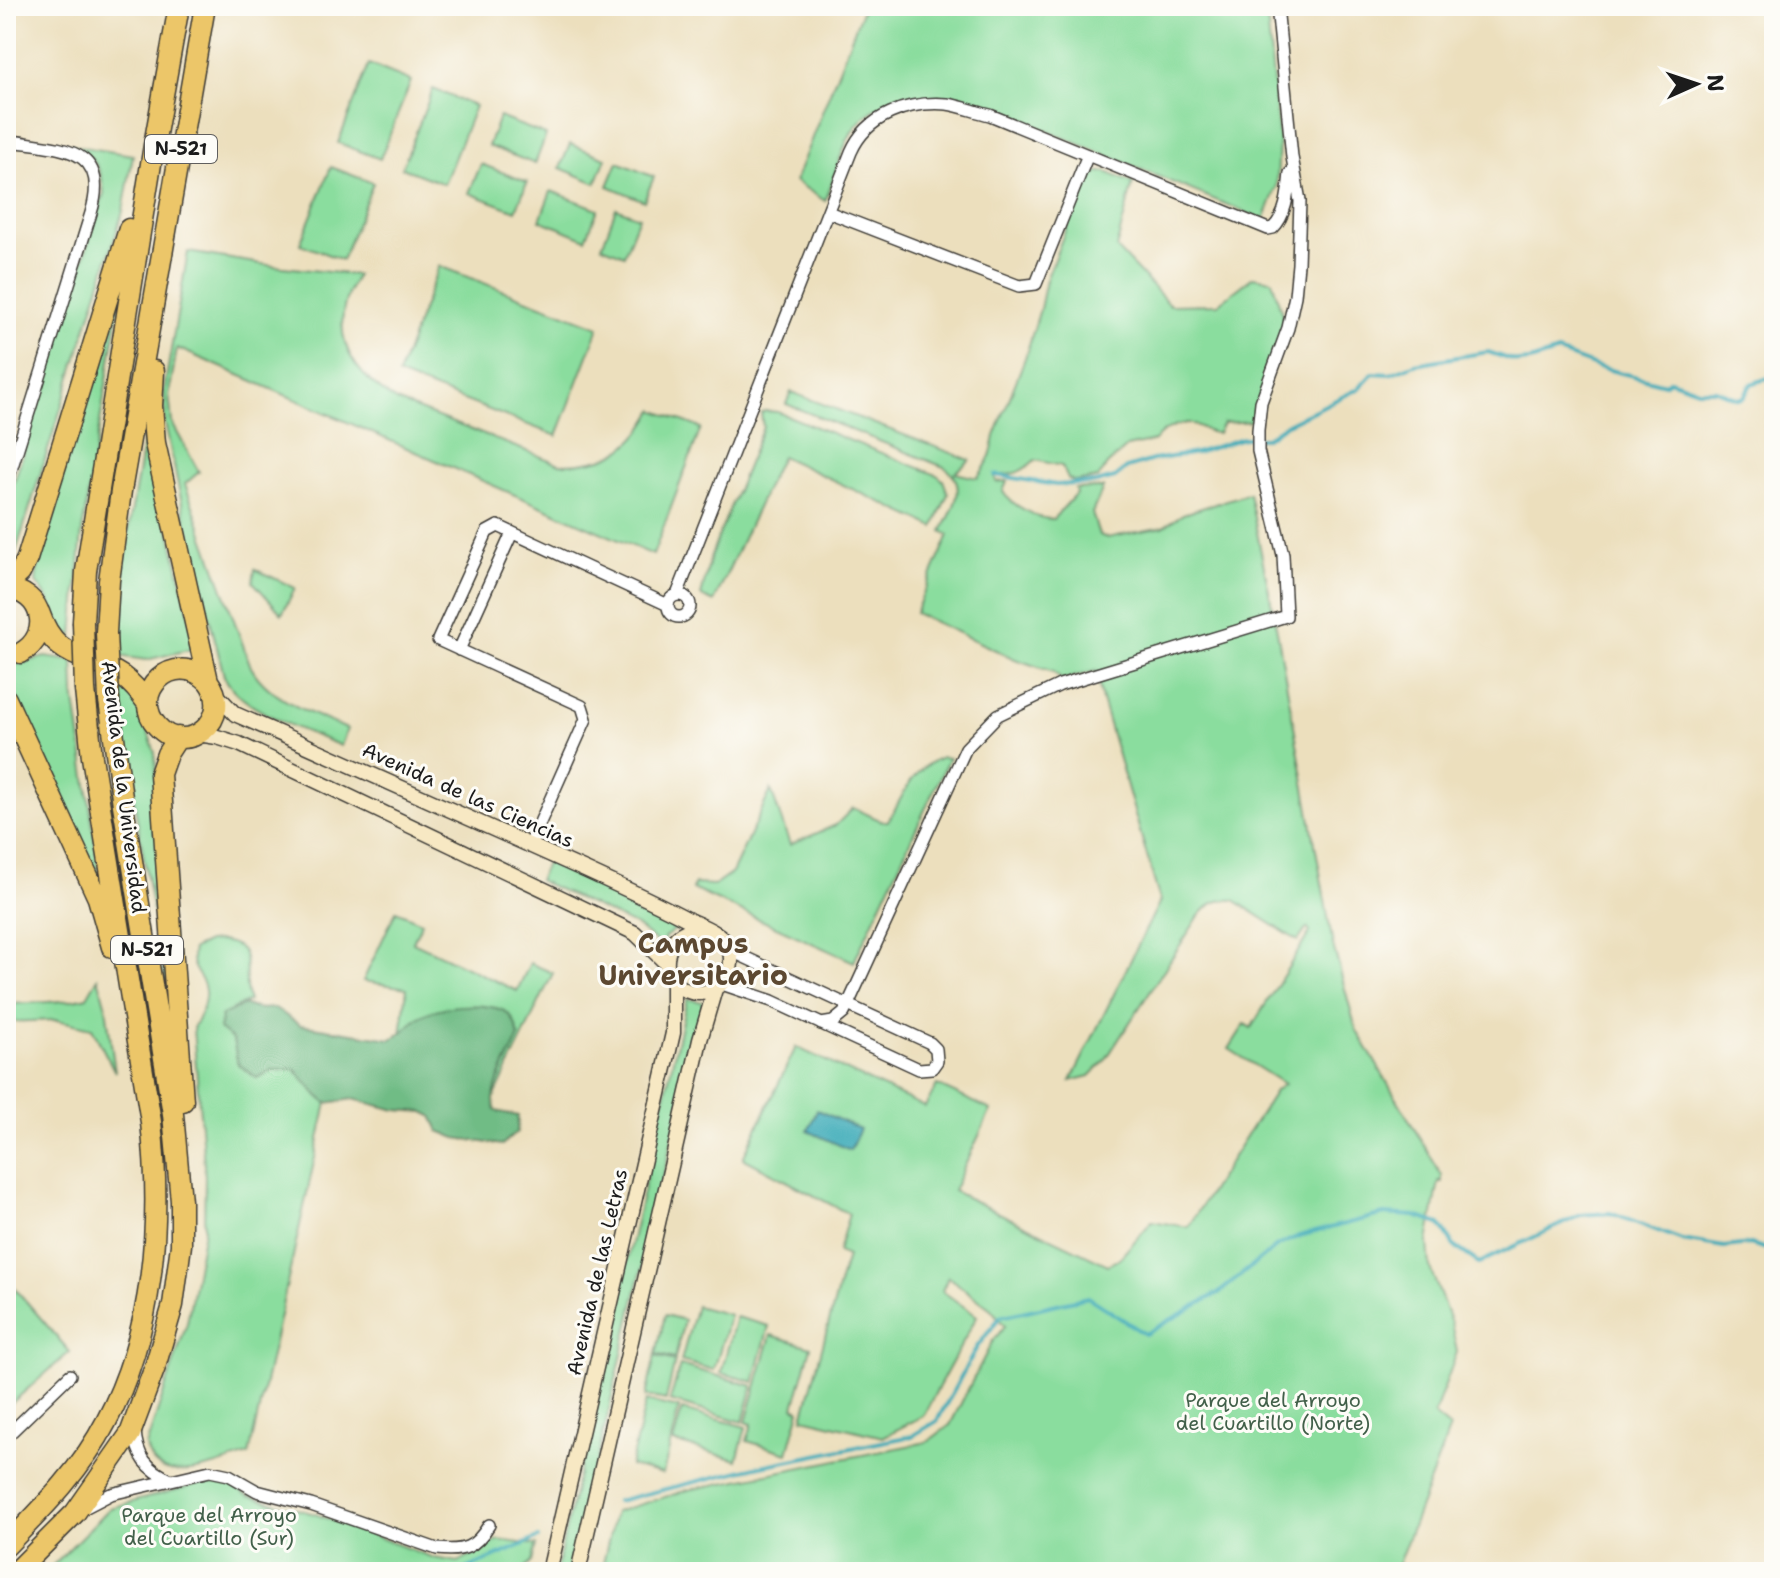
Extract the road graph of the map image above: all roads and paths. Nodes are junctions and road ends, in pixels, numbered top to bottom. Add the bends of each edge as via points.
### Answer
1 (179, 6) edge
2 (205, 6) edge
3 (1277, 6) edge
4 (6, 140) edge
5 (154, 145) junction
6 (1087, 157) junction
7 (1292, 157) junction
8 (828, 212) junction
9 (157, 291) junction
10 (6, 486) edge
11 (512, 533) junction
12 (6, 587) edge
13 (682, 597) junction
14 (668, 605) junction
15 (39, 612) junction
16 (61, 648) junction
17 (459, 650) junction
18 (13, 654) edge
19 (121, 675) junction
20 (161, 677) junction
21 (212, 687) junction
22 (6, 699) edge
23 (148, 704) junction
24 (188, 736) junction
25 (530, 845) junction
26 (708, 930) junction
27 (729, 950) junction
28 (667, 964) junction
29 (673, 981) junction
30 (718, 986) junction
31 (847, 1005) junction
32 (821, 1024) junction
33 (151, 1122) junction
34 (181, 1201) junction
35 (70, 1375) dead end
36 (135, 1420) junction
37 (6, 1437) edge
38 (172, 1480) junction
39 (75, 1513) junction
40 (489, 1525) dead end
41 (6, 1546) edge
42 (16, 1572) edge
43 (549, 1572) edge
44 (578, 1572) edge

1 - 5 highway, Avenida de la Universidad / N-521
2 - 9 highway, Avenida de la Universidad / N-521
3 - 7 street
4 - 10 street via 73,153 92,168 97,183
5 - 12 highway via 27,559
5 - 33 highway, Avenida de la Universidad / N-521, bridge via 86,571 83,622 92,757
6 - 7 street via 1268,229 1277,225 1284,208
6 - 8 street via 990,115 950,104 923,104 897,110 858,137
6 - 8 street via 1036,284 1019,286
7 - 31 street via 1300,201 1295,296 1261,402 1258,430 1283,555 1286,616 1060,685 998,715 966,748
8 - 13 street via 688,567
9 - 21 highway via 155,443
9 - 34 highway, Avenida de la Universidad / N-521, bridge via 121,491 106,633 109,700 173,1114
11 - 14 street
11 - 17 street
11 - 17 street via 498,526 487,532 438,640
12 - 15 highway via 27,595
13 - 14 street via 671,598
13 - 14 street via 689,609 682,616 672,614
15 - 16 highway via 45,630
15 - 18 highway via 38,636 30,648
16 - 18 highway
16 - 19 highway
17 - 25 street via 582,706 586,719
19 - 20 highway
19 - 23 highway
20 - 21 highway via 174,670 195,671
20 - 23 highway
21 - 24 highway via 214,717 206,728
21 - 25 main road, Avenida de las Ciencias via 235,714
22 - 33 highway via 98,898
23 - 24 highway via 157,726 168,734
24 - 28 main road via 239,744 635,933
24 - 34 highway via 167,754 160,774 186,1143
25 - 26 main road, Avenida de las Ciencias
26 - 27 main road
26 - 28 main road via 680,934
27 - 30 main road via 730,968
27 - 31 street
28 - 29 main road
29 - 30 main road via 692,993
29 - 43 main road, Avenida de las Letras via 673,1033
30 - 32 street via 772,1001
30 - 44 main road via 700,1040
31 - 32 street via 839,1019
31 - 32 street via 930,1043 938,1054 935,1065 919,1069
33 - 41 highway, Avenida de la Universidad / N-521 via 156,1168 152,1261 144,1315 127,1371 87,1453
34 - 36 highway, Avenida de la Universidad / N-521 via 173,1305
35 - 37 street
36 - 38 street via 136,1444 145,1463
36 - 39 highway, Avenida de la Universidad / N-521
38 - 39 street via 111,1494
38 - 40 street via 210,1471 229,1475 257,1491 437,1549 458,1551 479,1541
39 - 42 highway, Avenida de la Universidad / N-521

